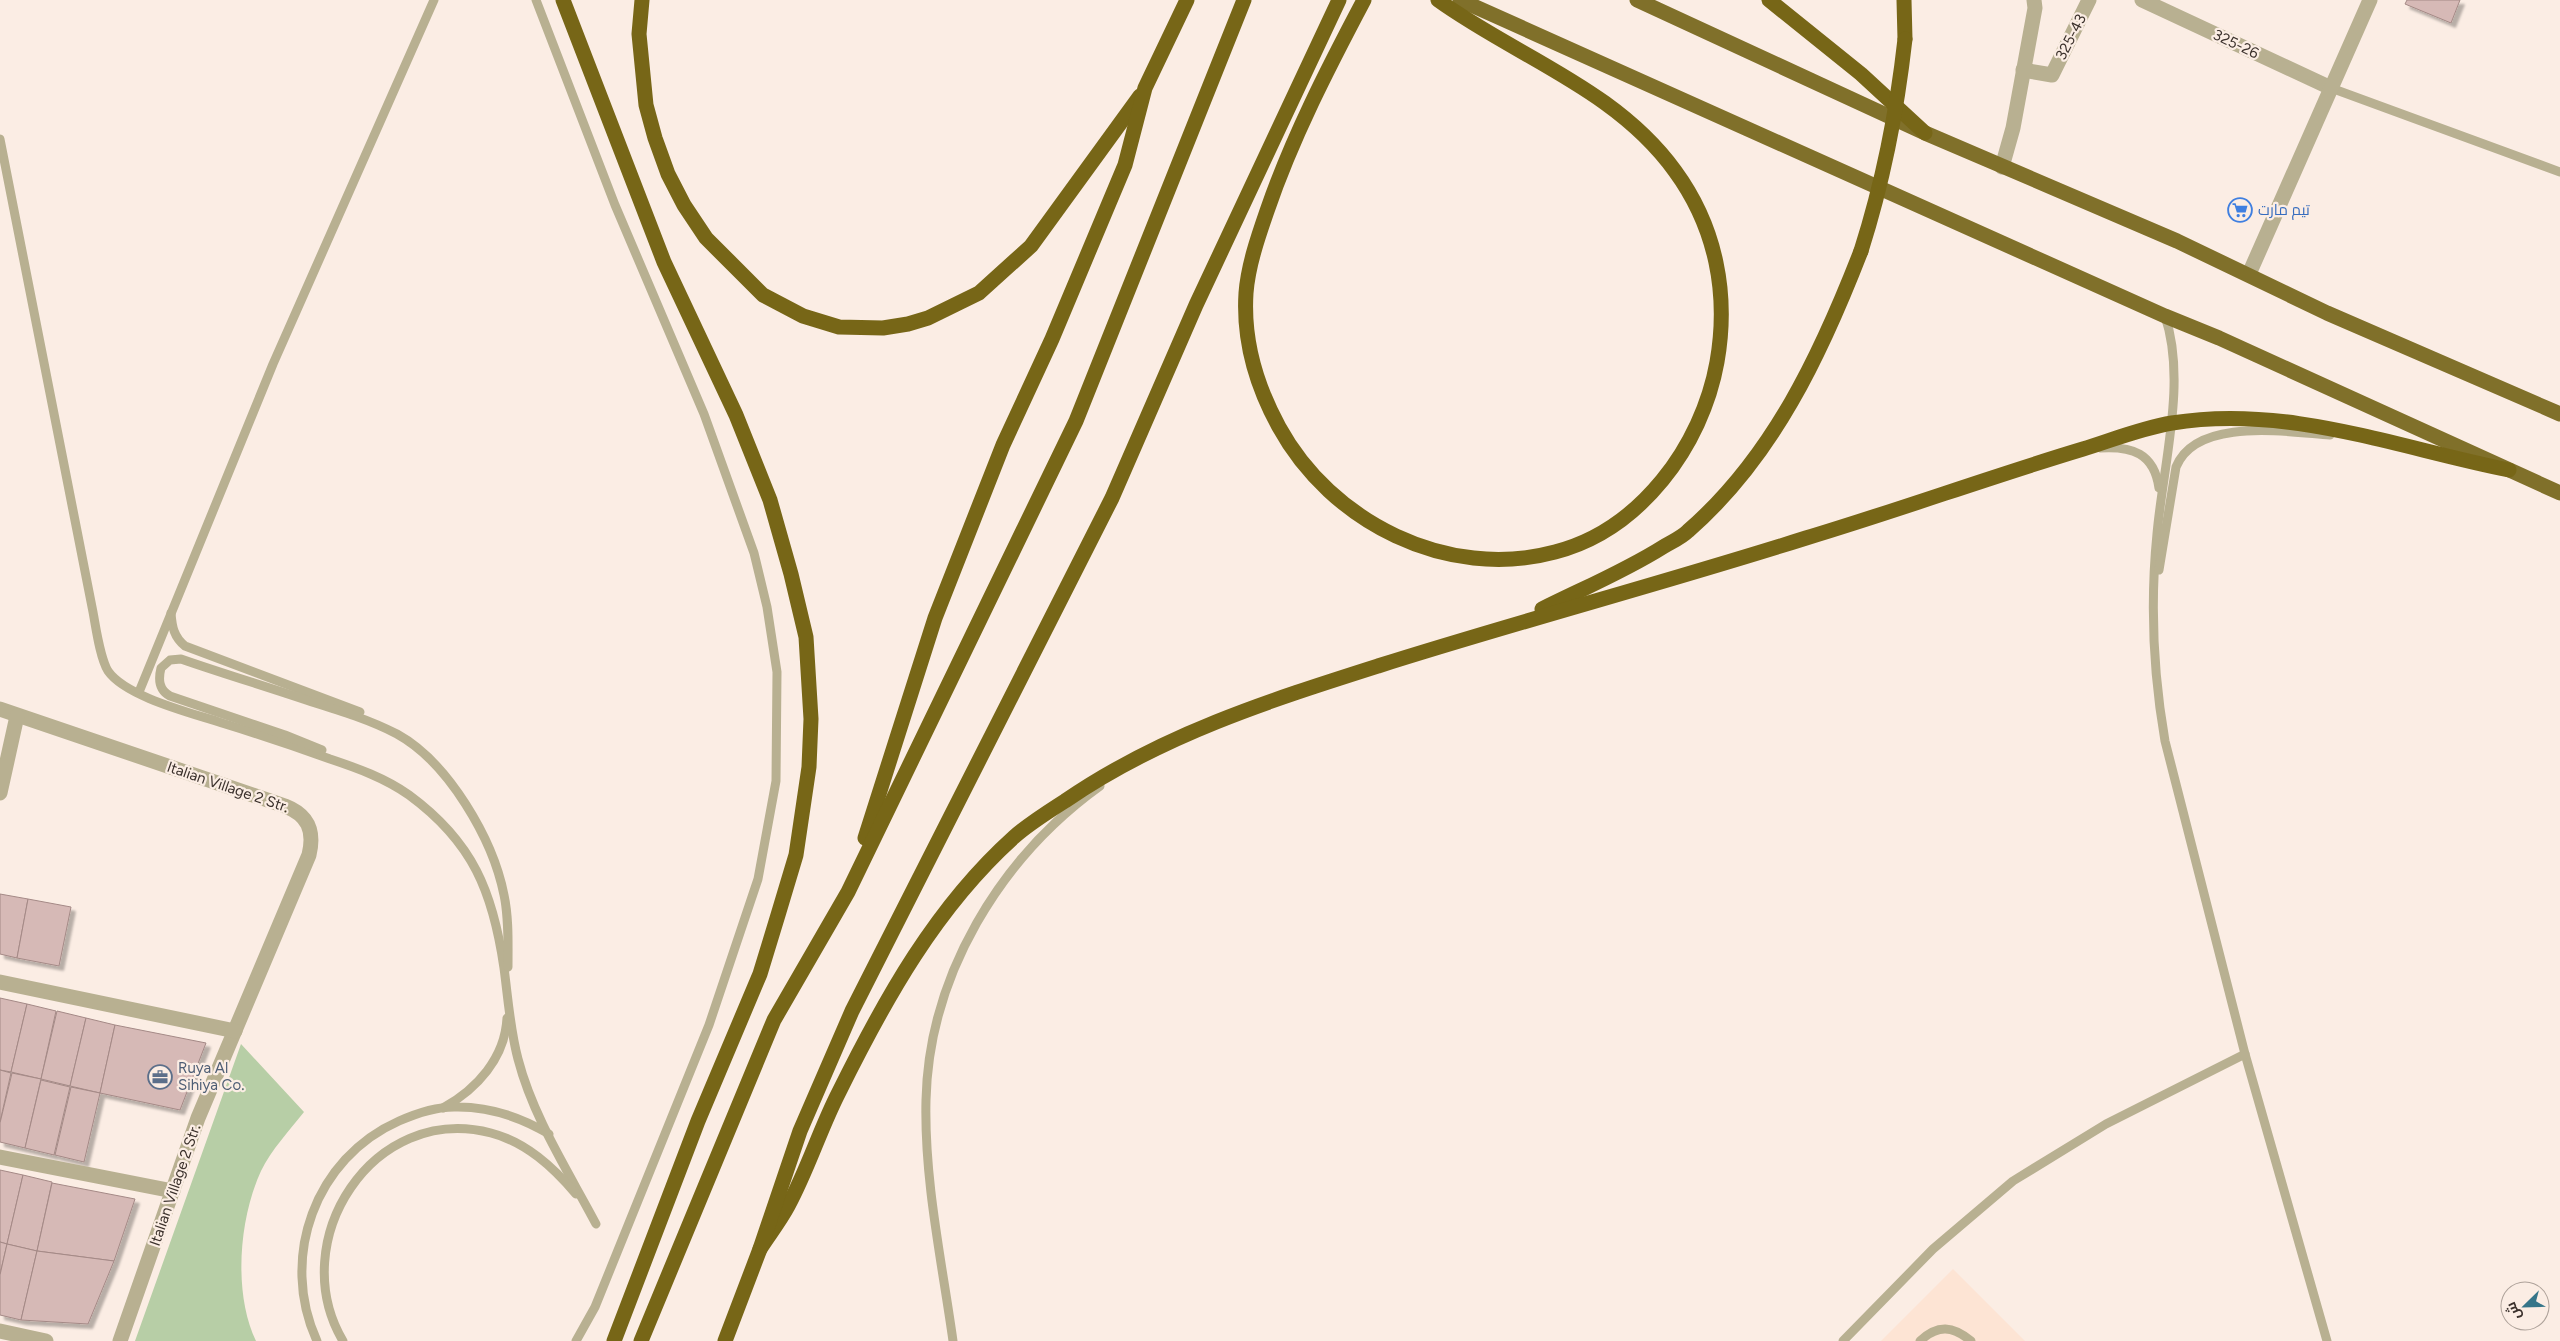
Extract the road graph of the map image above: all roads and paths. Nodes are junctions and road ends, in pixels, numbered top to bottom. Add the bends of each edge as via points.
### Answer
1 (434, 0) edge
2 (536, 0) edge
3 (563, 0) edge
4 (642, 0) edge
5 (1187, 0) edge
6 (1244, 0) edge
7 (1364, 0) edge
8 (1438, 0) edge
9 (1460, 0) edge
10 (1637, 0) edge
11 (1769, 0) edge
12 (1904, 0) edge
13 (2034, 0) edge
14 (2089, 0) edge
15 (2142, 0) edge
16 (2370, 0) edge
17 (1336, 4) edge
18 (2024, 70) junction
19 (1145, 88) junction
20 (2331, 88) junction
21 (1925, 133) junction
22 (0, 139) edge
23 (2002, 167) junction
24 (2560, 172) edge
25 (2249, 274) junction
26 (2165, 316) junction
27 (2560, 414) edge
28 (2170, 423) junction
29 (2404, 446) junction
30 (2078, 450) junction
31 (2509, 470) junction
32 (2560, 493) edge
33 (2160, 502) junction
34 (2153, 599) junction
35 (171, 611) junction
36 (1507, 626) junction
37 (139, 692) junction
38 (0, 709) edge
39 (17, 716) junction
40 (399, 735) junction
41 (1156, 747) junction
42 (356, 768) junction
43 (0, 793) edge
44 (848, 892) junction
45 (0, 982) edge
46 (508, 1000) junction
47 (235, 1031) junction
48 (2245, 1054) junction
49 (442, 1108) junction
50 (549, 1134) junction
51 (0, 1157) edge
52 (173, 1191) junction
53 (587, 1206) junction
54 (596, 1224) dead end
55 (760, 1249) junction
56 (0, 1331) edge
57 (46, 1341) edge
58 (120, 1341) edge
59 (317, 1341) edge
60 (344, 1341) edge
61 (576, 1341) edge
62 (614, 1341) edge
63 (641, 1341) edge
64 (725, 1341) edge
65 (953, 1341) edge
66 (1843, 1341) edge
67 (1920, 1341) edge
68 (1971, 1341) edge
69 (2327, 1341) edge

1 - 35 lane via 273,364
2 - 61 lane via 615,205 704,414 754,553 767,607 777,672 776,781 758,879 709,1025 595,1307
3 - 62 highway via 664,262 736,416 770,500 806,637 811,719 809,767 796,856 776,924 760,974 698,1121
4 - 19 highway via 639,34 646,105 668,174 684,205 706,238 763,295 803,316 839,327 883,328 908,324 980,293 1031,246
5 - 19 highway
6 - 44 highway via 1076,421
7 - 8 highway via 1282,168 1252,259 1246,293 1247,318 1260,386 1289,445 1307,469 1345,506 1365,520 1413,544 1462,556 1496,559 1558,552 1607,528 1647,497 1677,461 1700,419 1713,380 1722,326 1714,249 1697,205 1652,143 1624,118 1556,70
9 - 26 highway
10 - 21 highway
11 - 21 highway via 1861,74
12 - 36 highway, bridge via 1905,39 1900,87 1877,202 1861,251 1822,343 1782,420 1745,470 1688,532 1646,558
13 - 18 street
14 - 18 street, 325-43 via 2052,75
15 - 20 street, 325-26
16 - 20 street
17 - 55 highway via 1196,305 1112,498 852,1011 800,1131
18 - 23 street
19 - 44 highway via 1125,165 1052,339 1003,445 935,618
20 - 24 lane
20 - 25 street
21 - 23 highway
22 - 37 lane via 107,670
23 - 25 highway
25 - 27 highway via 2327,313
26 - 28 lane via 2175,361
26 - 31 highway
28 - 29 highway via 2246,418 2326,426
28 - 30 highway
28 - 33 lane
29 - 31 highway
29 - 34 lane via 2332,436 2241,432 2213,435 2192,445 2176,467
30 - 33 lane via 2120,447 2138,453 2155,470
30 - 36 highway via 1668,581
31 - 32 highway
33 - 34 lane
34 - 48 lane via 2156,685 2165,741
35 - 37 lane
35 - 40 lane via 174,633 185,646 335,701 374,718
36 - 41 highway via 1277,698
37 - 42 lane via 169,706
38 - 39 street, Italian Village 2 Str.
39 - 43 street
39 - 47 street, Italian Village 2 Str. via 284,806 305,817 312,835 309,855
40 - 42 lane via 364,719 182,659 170,660 161,668 159,682 170,696 285,735
40 - 46 lane via 444,775 478,825 487,846 504,896
41 - 55 highway via 1085,787 1037,819 1006,845 945,911 909,963 838,1094 788,1206
41 - 65 lane via 1059,818 1030,850 979,918 949,980 932,1040 926,1102 932,1194
42 - 46 lane via 409,795 452,835 472,860 490,898
44 - 63 highway via 774,1020
45 - 47 street
46 - 49 lane via 498,1053 489,1068 466,1094
46 - 50 lane via 517,1057
47 - 52 street, Italian Village 2 Str. via 198,1118
48 - 66 lane via 2106,1124 2013,1181 1933,1249
48 - 69 lane
49 - 50 lane via 501,1113 535,1125
49 - 59 lane via 409,1116 366,1139 340,1164 320,1196 305,1231 301,1273 306,1314
50 - 53 lane
51 - 52 street
52 - 58 street, Italian Village 2 Str.
53 - 54 lane
53 - 60 lane via 536,1155 492,1133 434,1132 397,1145 374,1161 356,1180 341,1202 330,1229 324,1279 330,1314
55 - 64 highway
56 - 57 street
67 - 68 lane via 1946,1327 1960,1331

